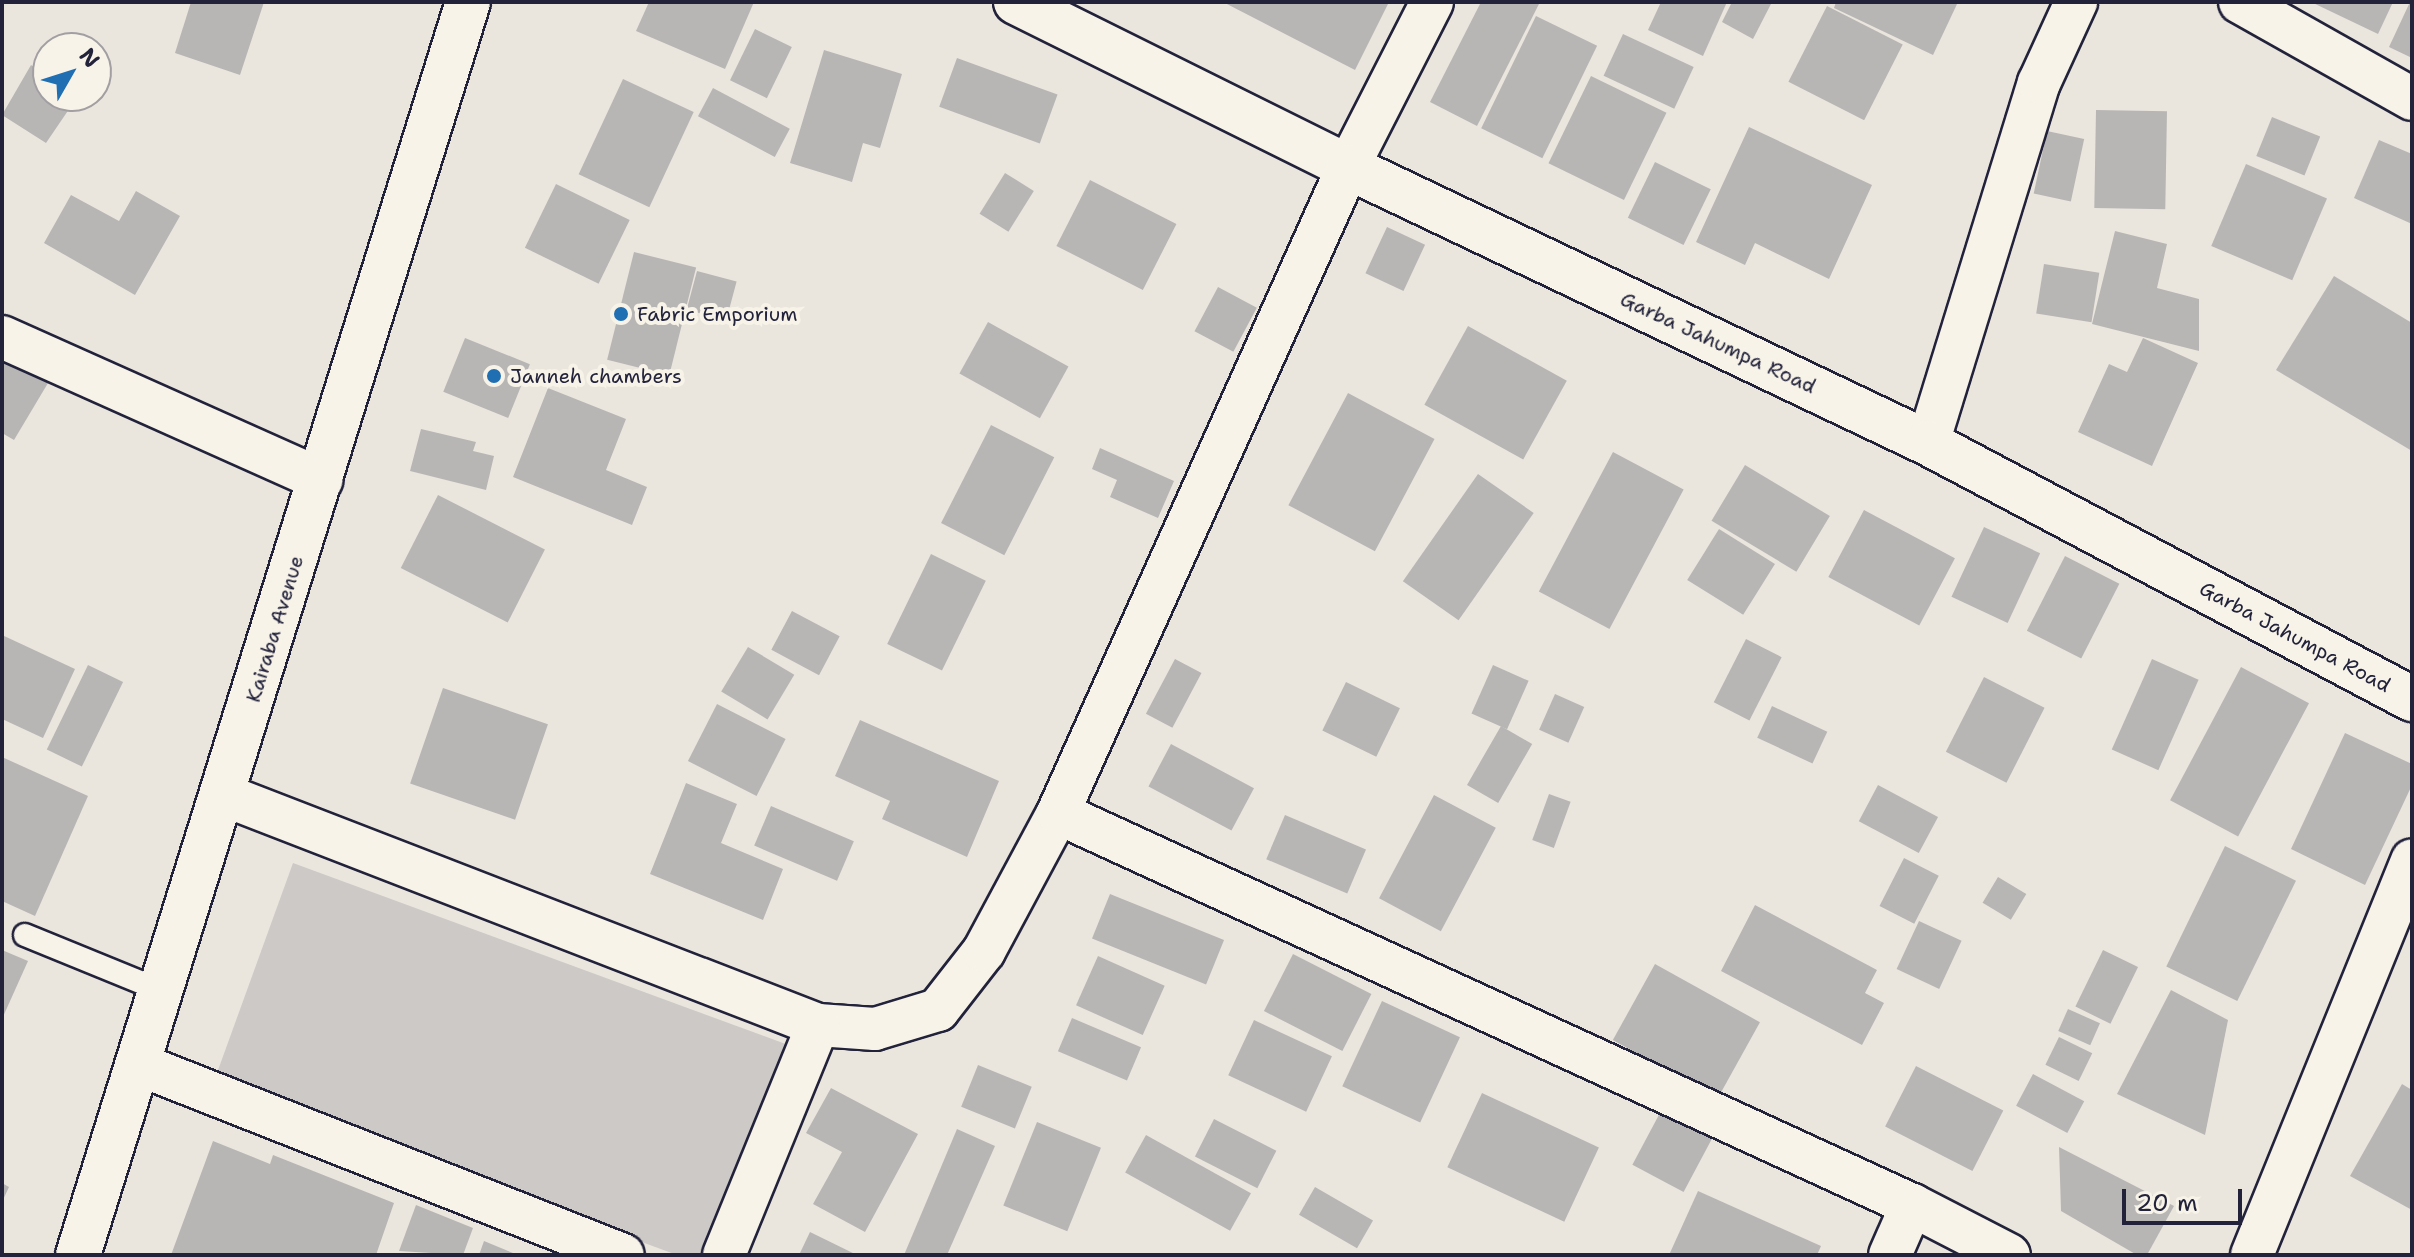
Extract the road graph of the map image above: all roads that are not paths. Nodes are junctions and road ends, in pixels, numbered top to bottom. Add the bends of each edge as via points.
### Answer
1 (468, 2) edge
2 (1016, 2) edge
3 (1432, 2) edge
4 (2076, 2) edge
5 (2240, 2) edge
6 (2412, 99) edge
7 (1348, 167) junction
8 (2, 337) edge
9 (1928, 443) junction
10 (321, 480) junction
11 (2412, 699) edge
12 (224, 795) junction
13 (1058, 813) junction
14 (2412, 860) edge
15 (25, 935) dead end
16 (160, 990) junction
17 (818, 1025) junction
18 (138, 1064) junction
19 (1912, 1205) junction
20 (78, 1255) edge
21 (623, 1255) edge
22 (724, 1255) edge
23 (1890, 1255) edge
24 (2009, 1255) edge
25 (2252, 1255) edge

1 - 10 street, Kairaba Avenue
2 - 7 street, Garba Jahumpa Road
3 - 7 street
4 - 9 street via 2039,83
5 - 6 street
7 - 9 street, Garba Jahumpa Road
7 - 13 street
8 - 10 street
9 - 11 street, Garba Jahumpa Road
10 - 12 street, Kairaba Avenue
12 - 16 street, Kairaba Avenue
12 - 17 street
13 - 17 street via 984,951 938,1010 875,1029
13 - 19 street
14 - 25 street
15 - 16 lane
16 - 18 street, Kairaba Avenue
17 - 22 street
18 - 20 street, Kairaba Avenue
18 - 21 street
19 - 23 street
19 - 24 street

